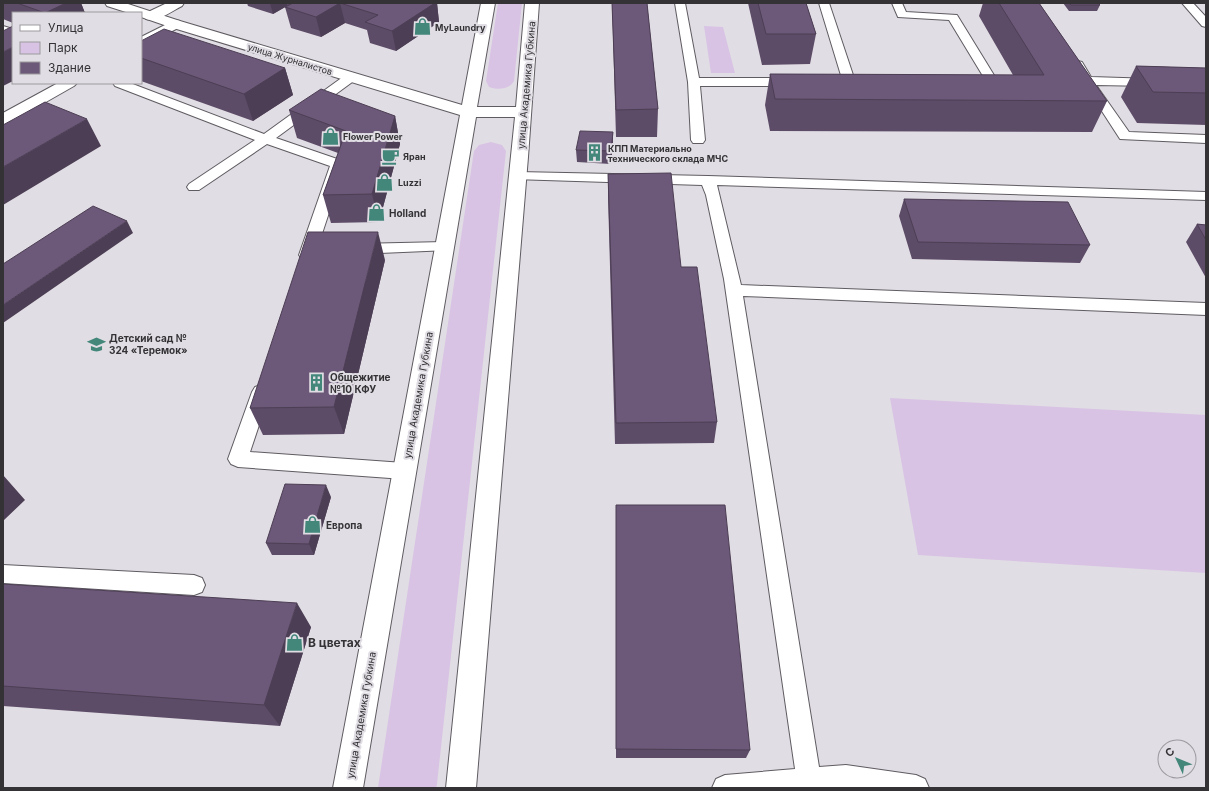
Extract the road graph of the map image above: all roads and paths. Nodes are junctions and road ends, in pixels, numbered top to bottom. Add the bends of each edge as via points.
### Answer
1 (112, 3) edge
2 (177, 3) edge
3 (488, 3) edge
4 (532, 3) edge
5 (680, 3) edge
6 (824, 3) edge
7 (897, 3) edge
8 (1187, 3) edge
9 (139, 12) edge
10 (142, 13) edge
11 (151, 16) junction
12 (175, 24) junction
13 (1206, 24) edge
14 (142, 42) edge
15 (1071, 55) edge
16 (351, 77) junction
17 (1087, 81) junction
18 (694, 82) junction
19 (809, 82) edge
20 (833, 82) edge
21 (849, 82) junction
22 (879, 82) edge
23 (1161, 82) edge
24 (67, 84) edge
25 (122, 84) edge
26 (971, 85) edge
27 (468, 112) junction
28 (523, 112) junction
29 (3, 120) edge
30 (266, 139) junction
31 (1206, 139) edge
32 (698, 140) dead end
33 (518, 176) junction
34 (708, 180) junction
35 (194, 187) dead end
36 (1206, 196) edge
37 (444, 247) junction
38 (326, 249) edge
39 (342, 249) edge
40 (310, 250) junction
41 (302, 267) edge
42 (733, 290) junction
43 (1206, 309) edge
44 (267, 373) edge
45 (404, 471) junction
46 (3, 574) edge
47 (194, 585) dead end
48 (809, 780) junction
49 (348, 788) edge
50 (461, 788) edge
51 (725, 788) edge
52 (916, 788) edge

1 - 9 street, улица Журналистов
2 - 11 street
3 - 27 street, улица Академика Губкина
4 - 28 street, улица Академика Губкина
5 - 18 lane
6 - 21 lane
7 - 26 lane via 902,15 953,17 994,85
8 - 13 lane
10 - 11 street, улица Журналистов
11 - 12 street, улица Журналистов
12 - 14 street
12 - 16 street, улица Журналистов
15 - 17 lane
16 - 27 street, улица Журналистов
16 - 30 lane
17 - 23 lane
17 - 31 lane via 1124,136
18 - 19 lane
18 - 32 lane
20 - 21 lane
21 - 22 lane
24 - 29 street
25 - 30 lane
27 - 28 street, улица Журналистов
27 - 37 street, улица Академика Губкина
28 - 33 street, улица Академика Губкина
30 - 35 lane
30 - 40 lane via 338,164
33 - 34 lane
33 - 50 street, улица Академика Губкина
34 - 36 lane
34 - 42 lane via 714,195
37 - 39 lane
37 - 45 street, улица Академика Губкина
38 - 40 lane
40 - 41 lane
42 - 43 lane
42 - 48 lane
44 - 45 lane via 238,459
45 - 49 street, улица Академика Губкина
46 - 47 lane
48 - 51 lane
48 - 52 lane via 846,777

